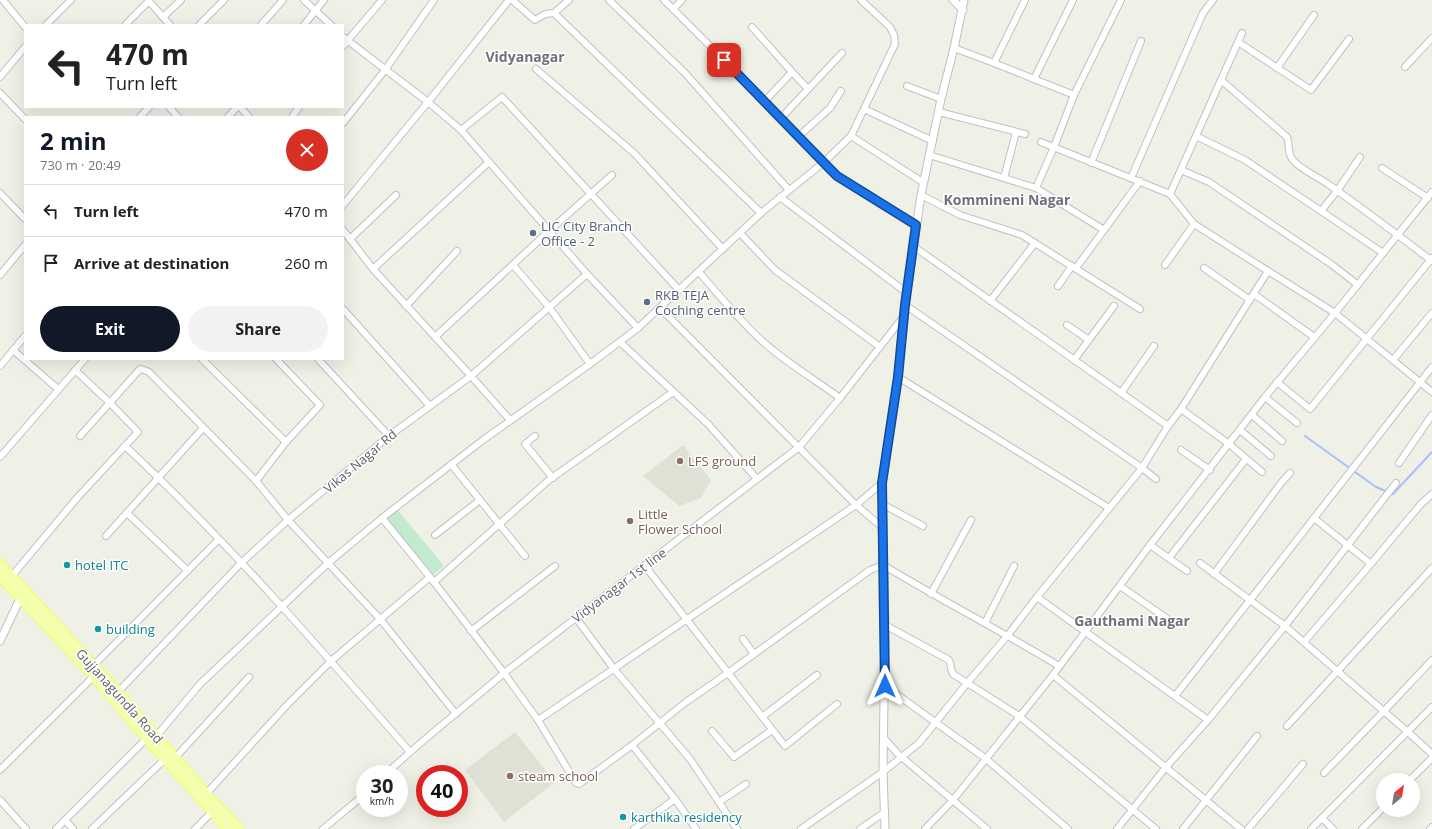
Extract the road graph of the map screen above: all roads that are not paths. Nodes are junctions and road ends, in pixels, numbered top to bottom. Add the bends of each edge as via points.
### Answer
1 (3, 0) edge
2 (71, 0) edge
3 (181, 0) edge
4 (224, 0) edge
5 (283, 0) edge
6 (304, 0) edge
7 (324, 0) edge
8 (382, 0) edge
9 (434, 0) edge
10 (511, 0) edge
11 (569, 0) edge
12 (609, 0) edge
13 (664, 0) edge
14 (682, 0) edge
15 (861, 0) edge
16 (953, 0) edge
17 (964, 0) edge
18 (1025, 0) edge
19 (1073, 0) edge
20 (1121, 0) edge
21 (1213, 0) edge
22 (148, 1) edge
23 (673, 9) junction
24 (963, 10) junction
25 (315, 11) junction
26 (554, 13) junction
27 (1314, 15) dead end
28 (163, 17) junction
29 (47, 24) edge
30 (126, 24) edge
31 (169, 24) edge
32 (200, 24) edge
33 (262, 24) edge
34 (305, 24) edge
35 (329, 24) edge
36 (24, 25) edge
37 (752, 27) dead end
38 (1242, 33) dead end
39 (1432, 38) edge
40 (345, 39) edge
41 (1349, 39) dead end
42 (1141, 41) dead end
43 (1238, 42) junction
44 (24, 48) edge
45 (954, 48) junction
46 (842, 53) dead end
47 (994, 63) junction
48 (1405, 67) dead end
49 (1277, 68) junction
50 (536, 69) dead end
51 (385, 70) junction
52 (792, 72) junction
53 (0, 76) edge
54 (1034, 79) junction
55 (1221, 80) junction
56 (907, 86) dead end
57 (808, 89) junction
58 (841, 91) dead end
59 (0, 92) edge
60 (1074, 95) junction
61 (941, 99) junction
62 (765, 101) junction
63 (428, 102) junction
64 (148, 108) edge
65 (170, 108) edge
66 (237, 108) edge
67 (239, 108) edge
68 (864, 109) junction
69 (939, 112) junction
70 (141, 116) edge
71 (177, 116) edge
72 (229, 116) edge
73 (247, 116) edge
74 (24, 118) edge
75 (781, 118) junction
76 (344, 123) edge
77 (461, 130) junction
78 (1016, 132) junction
79 (1025, 134) dead end
80 (851, 136) junction
81 (1196, 136) junction
82 (798, 137) junction
83 (932, 141) junction
84 (1041, 142) dead end
85 (1054, 147) junction
86 (929, 155) junction
87 (1360, 157) dead end
88 (489, 162) junction
89 (823, 163) junction
90 (1091, 163) junction
91 (1382, 168) dead end
92 (1181, 170) junction
93 (612, 175) dead end
94 (1004, 178) junction
95 (1131, 178) junction
96 (1140, 181) junction
97 (924, 183) junction
98 (1036, 188) junction
99 (789, 190) junction
100 (1337, 191) junction
101 (1432, 192) edge
102 (0, 194) edge
103 (590, 194) junction
104 (1170, 194) junction
105 (396, 195) dead end
106 (921, 195) junction
107 (780, 197) junction
108 (1428, 198) junction
109 (344, 204) edge
110 (1321, 212) junction
111 (761, 213) junction
112 (24, 218) edge
113 (1194, 224) junction
114 (916, 225) junction
115 (1104, 230) junction
116 (344, 231) edge
117 (549, 231) junction
118 (740, 234) junction
119 (1398, 234) junction
120 (350, 239) junction
121 (1035, 242) junction
122 (913, 246) junction
123 (24, 247) edge
124 (723, 249) junction
125 (457, 250) dead end
126 (1383, 253) junction
127 (1432, 260) edge
128 (513, 265) junction
129 (1165, 265) dead end
130 (1074, 267) junction
131 (1204, 268) dead end
132 (373, 269) junction
133 (1268, 271) junction
134 (699, 272) junction
135 (0, 273) edge
136 (587, 274) junction
137 (1358, 285) junction
138 (1058, 286) dead end
139 (679, 290) junction
140 (906, 293) junction
141 (1254, 294) junction
142 (1250, 300) junction
143 (990, 301) junction
144 (905, 305) junction
145 (406, 306) junction
146 (1114, 306) dead end
147 (549, 307) junction
148 (660, 308) junction
149 (1140, 309) dead end
150 (344, 310) edge
151 (1335, 313) junction
152 (1432, 313) edge
153 (904, 316) junction
154 (1067, 325) dead end
155 (638, 328) junction
156 (24, 337) edge
157 (435, 337) junction
158 (1314, 337) junction
159 (1367, 339) junction
160 (1089, 340) junction
161 (620, 342) junction
162 (1154, 346) dead end
163 (880, 347) junction
164 (13, 350) junction
165 (24, 360) edge
166 (25, 360) edge
167 (84, 360) edge
168 (203, 360) edge
169 (277, 360) edge
170 (319, 360) edge
171 (1074, 360) junction
172 (1393, 360) junction
173 (590, 364) junction
174 (0, 366) edge
175 (1432, 367) edge
176 (75, 370) junction
177 (471, 376) junction
178 (898, 377) junction
179 (1277, 382) junction
180 (1419, 382) junction
181 (58, 389) junction
182 (673, 392) junction
183 (1432, 392) edge
184 (1121, 393) junction
185 (1265, 397) junction
186 (840, 398) junction
187 (109, 402) junction
188 (430, 406) junction
189 (1181, 409) junction
190 (1252, 415) junction
191 (1432, 415) edge
192 (510, 420) junction
193 (1297, 423) dead end
194 (1168, 426) junction
195 (203, 428) junction
196 (1240, 430) junction
197 (80, 436) dead end
198 (389, 436) junction
199 (535, 436) dead end
200 (1282, 441) dead end
201 (286, 442) junction
202 (1229, 444) junction
203 (125, 446) junction
204 (799, 448) junction
205 (1182, 450) dead end
206 (1271, 456) dead end
207 (0, 457) edge
208 (1246, 459) junction
209 (1399, 463) dead end
210 (451, 464) junction
211 (1142, 468) junction
212 (1210, 470) junction
213 (1262, 472) dead end
214 (1290, 473) dead end
215 (159, 478) junction
216 (553, 478) junction
217 (757, 479) junction
218 (1156, 479) dead end
219 (256, 481) junction
220 (882, 483) junction
221 (1396, 483) dead end
222 (1432, 494) edge
223 (480, 500) junction
224 (882, 504) junction
225 (856, 505) junction
226 (1109, 508) junction
227 (127, 513) junction
228 (382, 518) junction
229 (1314, 518) junction
230 (288, 520) junction
231 (971, 520) dead end
232 (499, 524) junction
233 (923, 526) dead end
234 (882, 527) junction
235 (435, 535) dead end
236 (106, 536) dead end
237 (218, 540) junction
238 (1150, 545) junction
239 (1348, 545) junction
240 (525, 556) dead end
241 (1169, 558) junction
242 (241, 563) junction
243 (1200, 563) dead end
244 (0, 564) edge
245 (327, 564) junction
246 (1371, 564) junction
247 (883, 565) junction
248 (555, 566) dead end
249 (645, 566) junction
250 (1014, 566) dead end
251 (1432, 568) edge
252 (188, 571) junction
253 (1187, 571) dead end
254 (1214, 574) junction
255 (0, 576) edge
256 (12, 577) junction
257 (432, 580) junction
258 (1120, 586) junction
259 (931, 594) junction
260 (24, 596) junction
261 (1037, 597) junction
262 (1250, 601) junction
263 (281, 606) junction
264 (576, 618) junction
265 (381, 620) junction
266 (687, 620) junction
267 (1172, 622) dead end
268 (985, 623) junction
269 (885, 625) junction
270 (1285, 626) junction
271 (471, 631) junction
272 (1086, 632) junction
273 (1008, 635) junction
274 (743, 639) dead end
275 (0, 641) edge
276 (1304, 642) junction
277 (754, 654) junction
278 (1432, 660) edge
279 (331, 661) junction
280 (94, 665) junction
281 (1059, 666) junction
282 (614, 668) junction
283 (1338, 670) junction
284 (504, 673) junction
285 (728, 674) junction
286 (817, 674) dead end
287 (1053, 675) junction
288 (94, 676) junction
289 (249, 677) dead end
290 (968, 682) junction
291 (885, 686) junction
292 (118, 692) junction
293 (1175, 696) junction
294 (837, 704) dead end
295 (1432, 707) edge
296 (1384, 712) junction
297 (456, 714) junction
298 (1020, 716) junction
299 (762, 717) junction
300 (538, 720) junction
301 (1208, 720) junction
302 (660, 722) junction
303 (936, 723) junction
304 (1288, 726) dead end
305 (772, 730) junction
306 (712, 731) dead end
307 (1408, 732) junction
308 (1257, 736) dead end
309 (883, 737) junction
310 (151, 739) junction
311 (632, 745) junction
312 (410, 752) junction
313 (1432, 754) edge
314 (902, 757) junction
315 (175, 758) junction
316 (985, 758) junction
317 (1432, 758) edge
318 (165, 759) junction
319 (1303, 764) dead end
320 (396, 765) edge
321 (1166, 768) junction
322 (0, 770) edge
323 (883, 772) junction
324 (1324, 773) dead end
325 (1417, 773) edge
326 (746, 784) dead end
327 (206, 794) junction
328 (675, 799) junction
329 (0, 800) edge
330 (953, 800) junction
331 (1207, 800) junction
332 (356, 802) edge
333 (719, 802) junction
334 (1133, 811) junction
335 (212, 812) junction
336 (885, 812) junction
337 (1376, 815) edge
338 (1322, 818) junction
339 (65, 820) junction
340 (26, 829) edge
341 (56, 829) edge
342 (73, 829) edge
343 (92, 829) edge
344 (195, 829) edge
345 (228, 829) edge
346 (239, 829) edge
347 (323, 829) edge
348 (634, 829) edge
349 (696, 829) edge
350 (737, 829) edge
351 (801, 829) edge
352 (860, 829) edge
353 (885, 829) edge
354 (925, 829) edge
355 (986, 829) edge
356 (1068, 829) edge
357 (1117, 829) edge
358 (1156, 829) edge
359 (1183, 829) edge
360 (1241, 829) edge
361 (1248, 829) edge
362 (1311, 829) edge
363 (1333, 829) edge
364 (1362, 829) edge

1 - 36 street
2 - 29 street
3 - 28 street
4 - 32 street
5 - 33 street
6 - 25 street
7 - 25 street
8 - 40 street
9 - 51 street
10 - 26 street via 535,20 545,14
10 - 63 street
11 - 26 street
12 - 99 street via 685,73
13 - 23 street
14 - 23 street
15 - 68 street via 890,27 895,44
16 - 24 street
17 - 24 street
18 - 47 street
19 - 54 street
20 - 60 street
21 - 95 street via 1203,13
22 - 28 street
22 - 30 street
23 - 62 street
24 - 45 street
25 - 34 street
25 - 35 street
26 - 111 street
27 - 49 street
28 - 31 street
37 - 52 street
38 - 43 street
39 - 48 street
40 - 51 street
41 - 49 street via 1311,90
42 - 90 street
43 - 49 street
43 - 55 street
44 - 53 street
45 - 47 street
45 - 61 street
46 - 57 street
47 - 54 street
50 - 124 street via 634,153
51 - 63 street
51 - 76 street
52 - 57 street
52 - 62 street
54 - 60 street
55 - 81 street
55 - 100 street via 1286,137 1290,157 1294,162
56 - 61 street
57 - 75 street
58 - 82 street via 830,108
59 - 74 street
60 - 85 street
61 - 69 street
62 - 75 street
63 - 77 street
63 - 109 street
64 - 70 street
65 - 71 street
66 - 72 street
67 - 73 street
68 - 80 street
68 - 83 street
69 - 78 street
69 - 83 street
75 - 82 street
77 - 88 street
77 - 103 street via 502,97
78 - 79 street
78 - 94 street
80 - 89 street
80 - 97 street
81 - 92 street
81 - 110 street via 1245,160
82 - 89 street
83 - 86 street
84 - 85 street
85 - 90 street
85 - 98 street
86 - 94 street
86 - 97 street
87 - 100 street
88 - 117 street
88 - 132 street
89 - 99 street
89 - 114 street via 837,176
90 - 95 street
91 - 108 street
92 - 104 street
92 - 137 street via 1209,182
93 - 103 street
94 - 98 street
95 - 96 street
96 - 104 street
96 - 115 street
97 - 106 street
98 - 115 street
99 - 107 street
100 - 110 street
100 - 119 street
101 - 108 street
102 - 112 street
103 - 117 street
103 - 139 street
104 - 113 street
105 - 120 street
106 - 114 street
106 - 121 street via 960,215 1022,235
107 - 111 street
107 - 140 street
108 - 119 street
110 - 126 street
111 - 118 street
113 - 129 street
113 - 133 street
114 - 122 street
115 - 130 street
116 - 120 street
117 - 128 street
117 - 136 street
118 - 124 street
118 - 163 street via 775,270
119 - 126 street
119 - 127 street
120 - 132 street
121 - 130 street
121 - 143 street
122 - 140 street
122 - 143 street
123 - 135 street
124 - 134 street
125 - 145 street
126 - 137 street
127 - 159 street
128 - 147 street
128 - 157 street
130 - 138 street
130 - 149 street
131 - 142 street
132 - 145 street
133 - 141 street
133 - 151 street
134 - 139 street
134 - 186 street via 741,321 762,341
136 - 147 street, Vikas Nagar Rd
136 - 155 street
137 - 151 street
139 - 148 street
140 - 144 street
141 - 142 street
141 - 158 street
142 - 189 street
143 - 171 street
144 - 153 street
144 - 211 street
145 - 157 street
146 - 160 street
147 - 173 street
147 - 177 street, Vikas Nagar Rd
148 - 155 street
148 - 204 street
150 - 188 street
151 - 158 street
151 - 159 street
152 - 172 street
153 - 163 street, Vidyanagar 1st line
153 - 178 street
154 - 160 street
155 - 161 street
156 - 164 street
157 - 177 street
158 - 179 street
159 - 172 street
159 - 179 street via 1310,409
160 - 171 street
161 - 173 street
161 - 182 street
162 - 184 street
163 - 186 street, Vidyanagar 1st line
164 - 165 street
164 - 174 street
166 - 181 street
167 - 176 street
168 - 201 street
169 - 201 street via 320,404
170 - 198 street
171 - 184 street
172 - 180 street
173 - 192 street
175 - 180 street
176 - 181 street
176 - 187 street
177 - 188 street, Vikas Nagar Rd
177 - 192 street
178 - 220 street
178 - 226 street
179 - 185 street
180 - 183 street
180 - 229 street
181 - 207 street
182 - 216 street
182 - 217 street via 708,424
184 - 194 street
185 - 190 street
185 - 193 street
186 - 204 street, Vidyanagar 1st line
187 - 195 street via 140,369 144,370 149,372
187 - 197 street
187 - 203 street via 138,432
188 - 198 street, Vikas Nagar Rd
189 - 194 street
189 - 202 street
190 - 196 street
190 - 200 street
191 - 209 street
192 - 210 street
194 - 211 street
195 - 215 street
195 - 219 street
196 - 202 street
196 - 206 street
198 - 230 street, Vikas Nagar Rd
199 - 216 street via 526,444
201 - 219 street
202 - 208 street
202 - 212 street
203 - 215 street
203 - 256 street via 77,498
204 - 217 street, Vidyanagar 1st line
204 - 225 street
205 - 212 street
208 - 213 street
208 - 241 street
210 - 223 street
210 - 228 street
211 - 218 street
211 - 226 street
212 - 238 street
214 - 254 street
215 - 227 street
215 - 237 street
216 - 232 street
217 - 249 street, Vidyanagar 1st line
219 - 230 street
220 - 224 street
220 - 225 street
221 - 239 street
222 - 246 street
223 - 232 street
223 - 235 street
224 - 233 street
224 - 234 street
225 - 234 street
225 - 266 street
226 - 261 street
227 - 236 street
227 - 252 street
228 - 245 street
228 - 257 street
229 - 239 street
229 - 262 street
230 - 242 street, Vikas Nagar Rd
230 - 245 street
231 - 259 street
232 - 240 street
232 - 257 street
234 - 247 street
237 - 242 street
237 - 252 street
238 - 241 street
238 - 258 street
239 - 246 street
239 - 270 street
241 - 253 street
242 - 263 street
242 - 292 street, Vikas Nagar Rd
243 - 254 street
244 - 256 main road, Gujjanagundla Road
245 - 263 street
245 - 265 street
246 - 276 street
247 - 259 street
247 - 269 street
247 - 277 street via 870,570
248 - 271 street
249 - 264 street, Vidyanagar 1st line
249 - 266 street
250 - 268 street
251 - 283 street
252 - 280 street
254 - 262 street
255 - 260 main road, Gujjanagundla Road
256 - 260 main road, Gujjanagundla Road
257 - 265 street
257 - 271 street
258 - 267 street
258 - 272 street
259 - 268 street
260 - 275 street
260 - 280 main road, Gujjanagundla Road
260 - 288 main road, Gujjanagundla Road
261 - 272 street
261 - 273 street
262 - 270 street
262 - 293 street
263 - 279 street
263 - 310 street via 200,684
264 - 282 street
264 - 284 street, Vidyanagar 1st line
265 - 279 street
265 - 297 street
266 - 282 street
266 - 285 street
268 - 273 street
269 - 290 street via 950,660 953,674
269 - 291 street
270 - 276 street
270 - 301 street
271 - 284 street
272 - 281 street
272 - 293 street
273 - 281 street
273 - 290 street
274 - 277 street
276 - 283 street
277 - 285 street
278 - 296 street
279 - 312 street
279 - 327 street
280 - 292 main road, Gujjanagundla Road
281 - 287 street
282 - 300 street
282 - 302 street
283 - 296 street
283 - 304 street
284 - 297 street, Vidyanagar 1st line
284 - 300 street
285 - 299 street
285 - 302 street
286 - 299 street
287 - 298 street
287 - 321 street
288 - 310 main road, Gujjanagundla Road
288 - 322 street
289 - 315 street
290 - 298 street
290 - 303 street
291 - 303 street
291 - 309 street
292 - 310 main road, Gujjanagundla Road
293 - 301 street
294 - 305 street via 785,746
295 - 307 street
296 - 307 street
296 - 324 street
297 - 312 street, Vidyanagar 1st line
298 - 316 street
298 - 334 street
299 - 305 street
300 - 311 street via 579,784
301 - 321 street
302 - 311 street
302 - 333 street via 690,759
303 - 314 street via 919,743
303 - 316 street
305 - 306 street via 734,757
307 - 313 street
307 - 338 street
308 - 331 street
309 - 314 street
309 - 323 street
310 - 315 main road, Gujjanagundla Road
310 - 318 main road, Gujjanagundla Road
310 - 339 street
311 - 328 street
312 - 320 street, Vidyanagar 1st line
314 - 323 street
314 - 330 street
315 - 327 main road, Gujjanagundla Road
316 - 330 street
316 - 356 street
317 - 325 street
318 - 335 main road, Gujjanagundla Road
318 - 343 street
319 - 361 street
321 - 331 street
321 - 334 street
323 - 336 street
323 - 351 street
326 - 333 street
327 - 346 main road, Gujjanagundla Road
328 - 348 street
328 - 349 street
329 - 340 street
330 - 354 street
330 - 355 street
331 - 359 street
331 - 360 street
332 - 347 street
333 - 350 street
334 - 357 street
334 - 358 street
335 - 344 street
335 - 345 main road, Gujjanagundla Road
336 - 352 street
336 - 353 street
337 - 364 street
338 - 362 street
338 - 363 street
339 - 341 street
339 - 342 street

